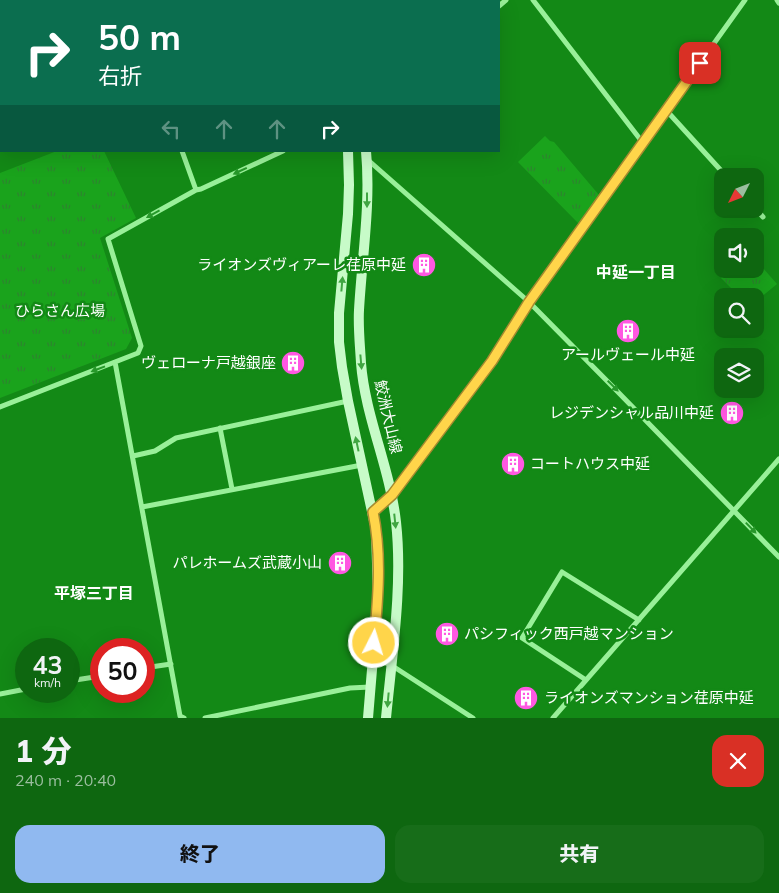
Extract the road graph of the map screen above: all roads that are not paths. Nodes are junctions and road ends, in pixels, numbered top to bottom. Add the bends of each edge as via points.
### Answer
1 (533, 0) edge
2 (745, 0) edge
3 (777, 0) edge
4 (779, 3) edge
5 (666, 110) junction
6 (643, 143) junction
7 (182, 152) edge
8 (281, 152) edge
9 (348, 152) edge
10 (366, 155) edge
11 (719, 168) edge
12 (196, 190) junction
13 (529, 302) junction
14 (116, 362) junction
15 (348, 401) junction
16 (0, 407) edge
17 (220, 428) junction
18 (133, 456) junction
19 (779, 459) edge
20 (362, 465) junction
21 (232, 490) junction
22 (392, 495) junction
23 (142, 507) junction
24 (734, 510) junction
25 (373, 512) junction
26 (779, 557) edge
27 (639, 620) junction
28 (373, 658) junction
29 (171, 664) junction
30 (391, 665) junction
31 (155, 666) edge
32 (586, 680) junction
33 (371, 687) junction
34 (15, 691) edge
35 (0, 694) edge
36 (184, 718) edge
37 (205, 718) edge
38 (368, 718) edge
39 (386, 718) edge
40 (474, 718) edge
41 (553, 718) edge

1 - 6 street
2 - 5 street
3 - 4 street
5 - 6 street
5 - 11 street
6 - 13 street
7 - 12 street
8 -> 12 street
15 -> 9 main road via 339,313 348,214
10 - 13 street
10 -> 22 main road, 鮫洲大山線 via 367,214 359,312 361,366
12 -> 14 street via 108,239 141,346 138,353
13 - 22 street via 492,361
13 -> 24 street
14 -> 16 street
14 - 18 street
15 - 17 street
20 -> 15 main road
17 - 18 street via 176,438 155,451
17 - 21 street
18 - 23 street
19 - 24 street
20 - 21 street
20 - 25 main road
21 - 23 street
22 - 25 street
22 -> 30 main road, 鮫洲大山線 via 398,569
23 - 29 street
24 -> 26 street
24 - 27 street
25 - 28 main road via 378,597
27 - 32 street
27 - 32 street via 562,572 522,638
28 - 30 street
28 - 33 main road
29 - 31 street
29 - 36 street via 180,716
30 -> 39 main road, 鮫洲大山線
30 - 40 street
32 - 41 street
33 - 37 street via 350,688
33 - 38 main road
34 - 35 street

